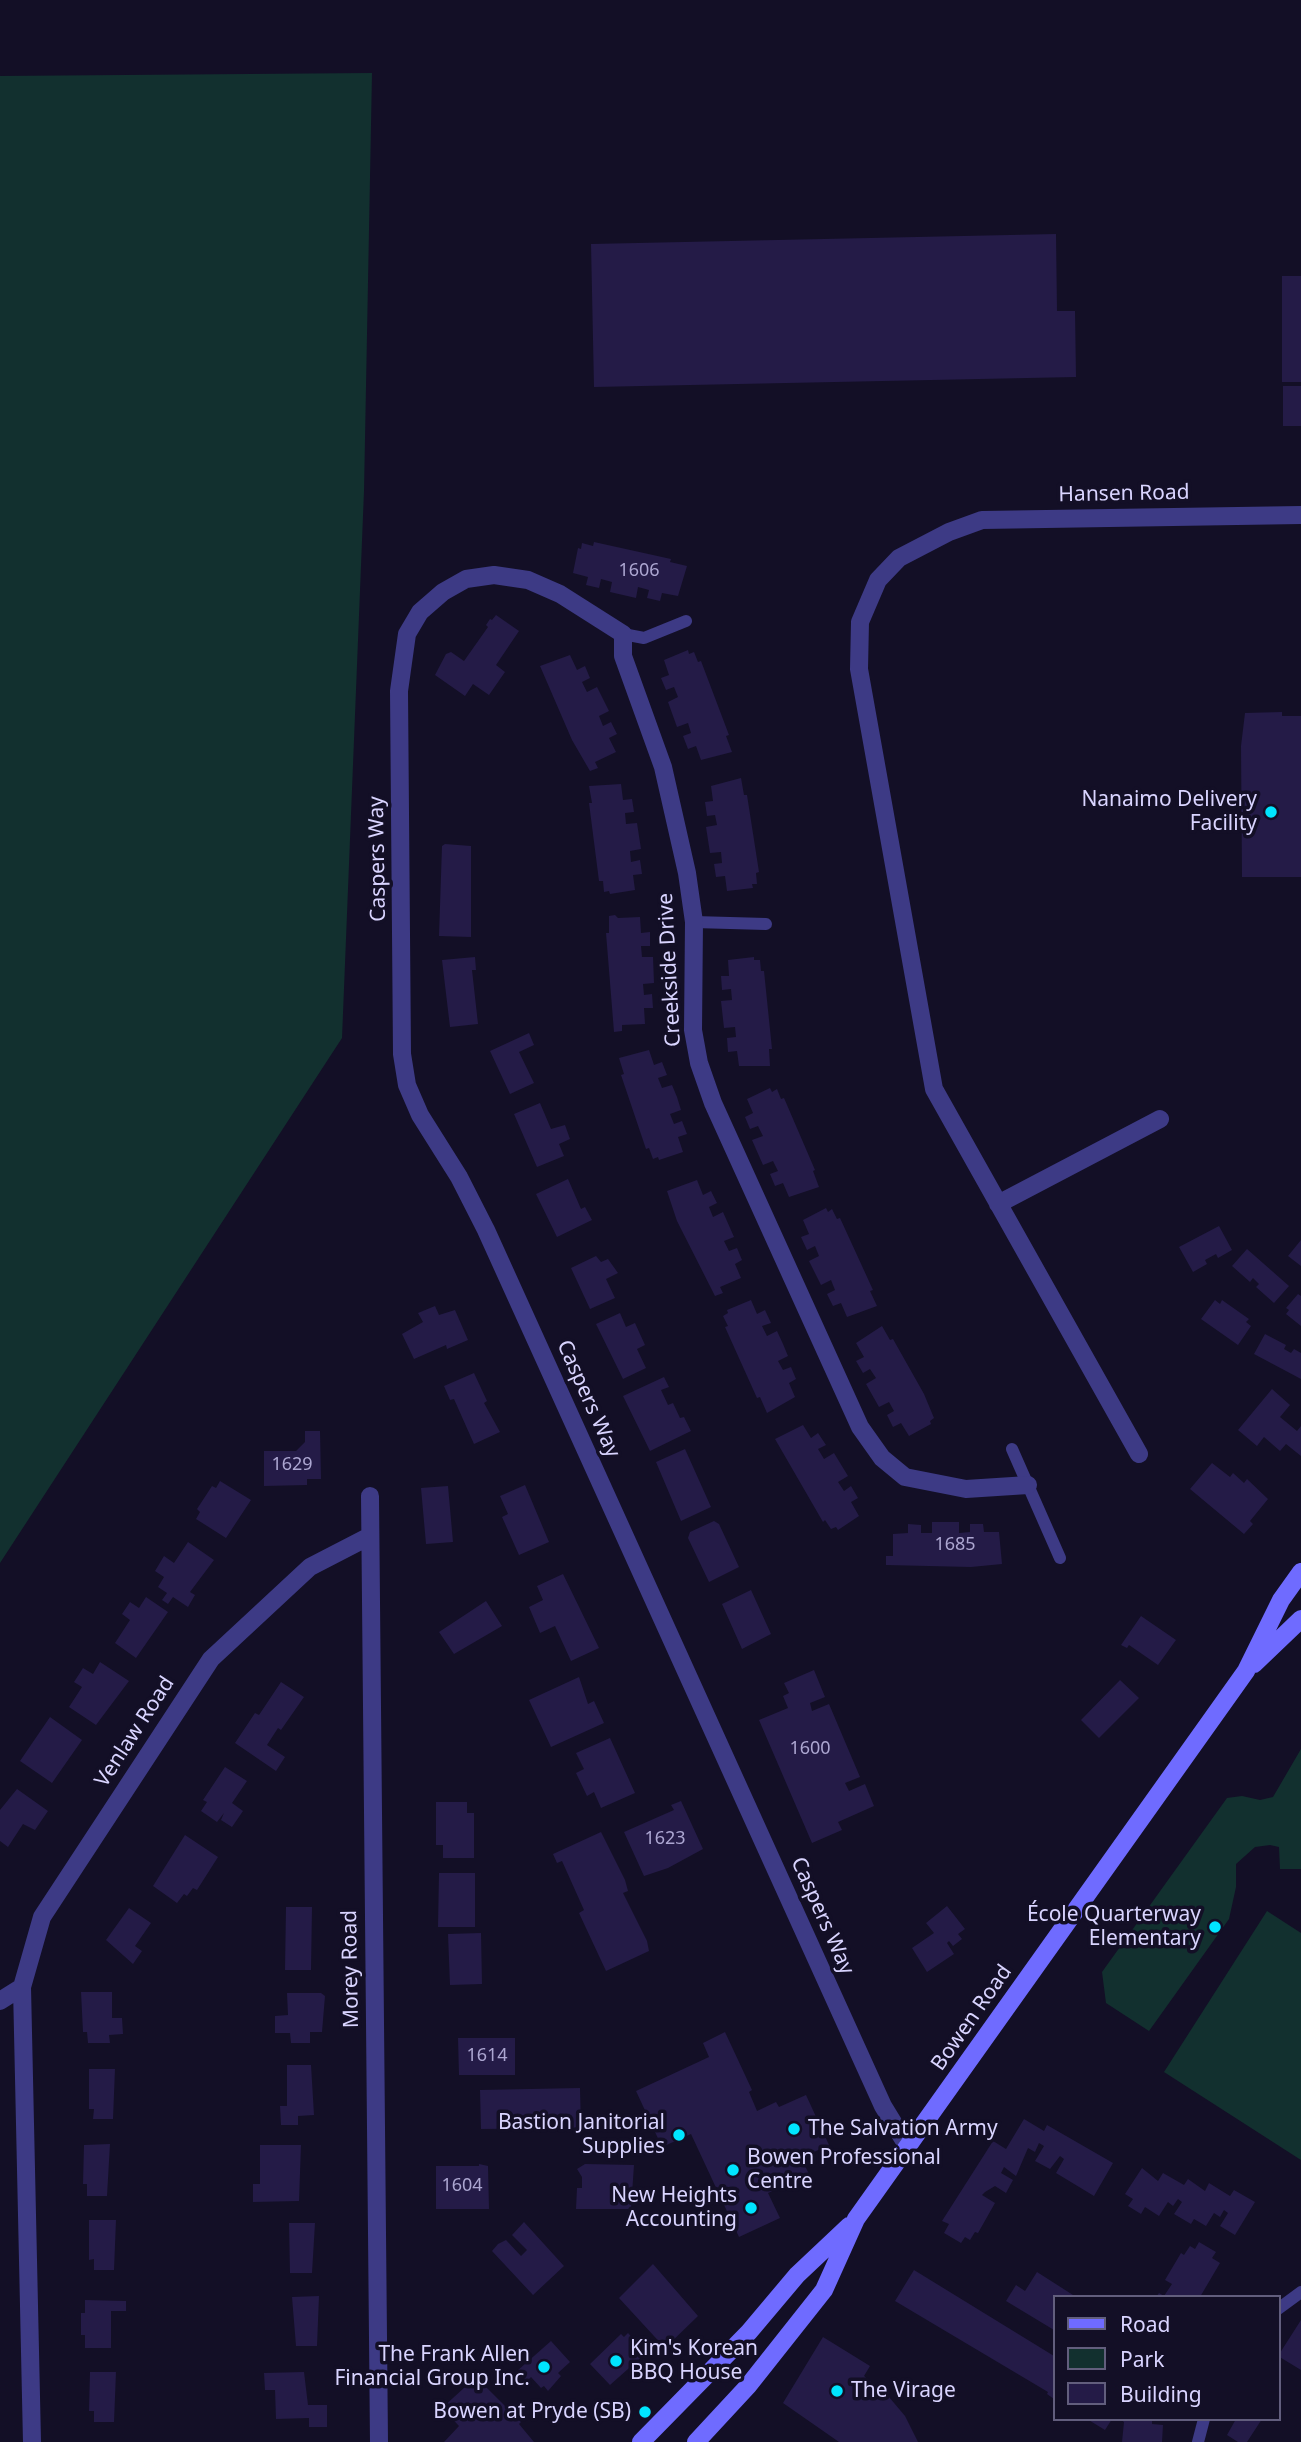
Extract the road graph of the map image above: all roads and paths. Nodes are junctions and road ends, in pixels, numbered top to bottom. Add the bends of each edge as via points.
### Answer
1 (1301, 516) edge
2 (686, 621) dead end
3 (623, 634) junction
4 (694, 922) junction
5 (766, 924) dead end
6 (1160, 1119) dead end
7 (998, 1204) junction
8 (1012, 1449) dead end
9 (1139, 1454) dead end
10 (1028, 1485) junction
11 (370, 1496) dead end
12 (370, 1536) junction
13 (1060, 1558) dead end
14 (1301, 1572) edge
15 (1301, 1619) edge
16 (1246, 1671) junction
17 (22, 1987) junction
18 (0, 2001) edge
19 (908, 2147) junction
20 (856, 2219) junction
21 (1301, 2292) edge
22 (1280, 2308) edge
23 (1203, 2421) edge
24 (32, 2442) edge
25 (379, 2442) edge
26 (641, 2442) edge
27 (696, 2442) edge
28 (1198, 2442) edge

1 - 7 street, Hansen Road via 995,518 949,531 899,558 878,579 860,622 859,669 934,1089
2 - 3 lane via 644,638
3 - 4 street, Creekside Drive via 623,656 671,797
3 - 19 street, Caspers Way via 561,594 528,580 494,575 466,579 430,600 407,634 399,691 402,1054 407,1085 486,1230 877,2095
4 - 5 lane
4 - 10 street, Creekside Drive via 693,1030 702,1073 860,1427 882,1458 905,1477 966,1489
6 - 7 street
7 - 9 street, Hansen Road
8 - 10 lane
10 - 13 lane
11 - 12 street, Morey Road
12 - 17 street, Venlaw Road via 310,1567 211,1659 42,1917
12 - 25 street, Morey Road
14 - 16 main road, Bowen Road via 1281,1600
15 - 16 main road, Bowen Road
16 - 19 main road, Bowen Road
17 - 18 street
17 - 24 street, Venlaw Road
19 - 20 main road, Bowen Road
20 - 26 main road, Bowen Road via 797,2275 749,2332
20 - 27 main road, Bowen Road via 824,2290 765,2366
21 - 22 lane
23 - 28 lane

